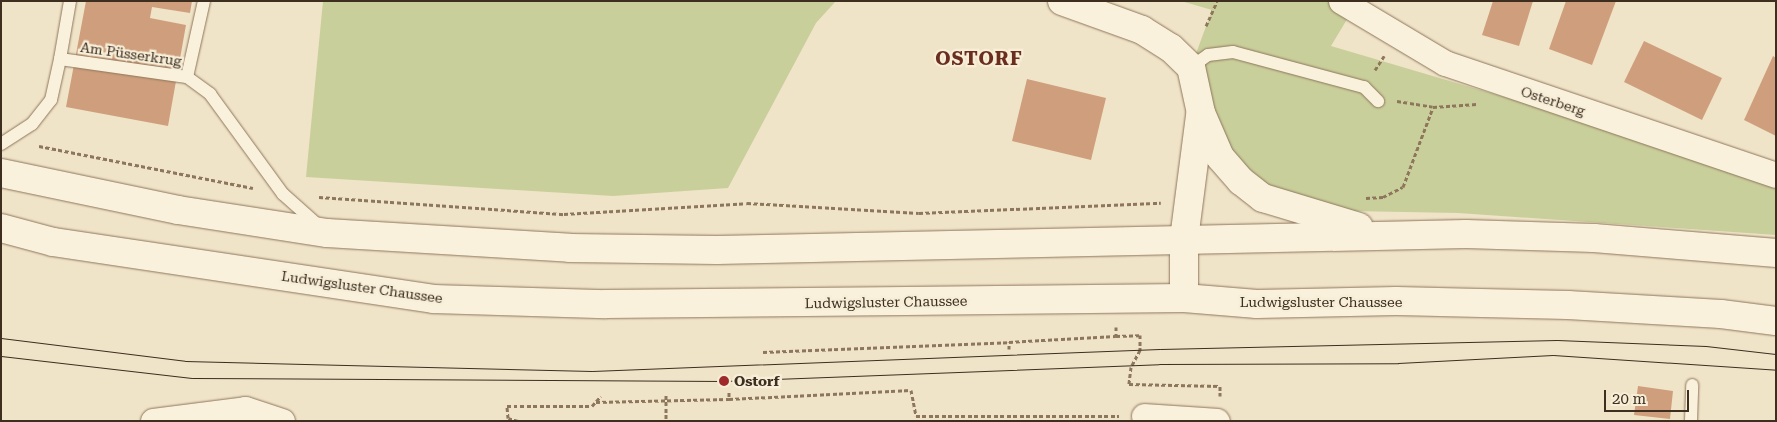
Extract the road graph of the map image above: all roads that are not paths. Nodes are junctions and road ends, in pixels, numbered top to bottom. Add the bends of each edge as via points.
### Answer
1 (70, 1) edge
2 (204, 1) edge
3 (1062, 1) edge
4 (1341, 1) edge
5 (60, 59) junction
6 (1191, 66) junction
7 (187, 77) junction
8 (1378, 101) road end
9 (1200, 113) junction
10 (5, 142) edge
11 (1, 173) edge
12 (1776, 175) edge
13 (1, 228) edge
14 (327, 233) junction
15 (1389, 235) junction
16 (1184, 239) junction
17 (53, 242) junction
18 (1, 250) edge
19 (1776, 253) edge
20 (1184, 298) junction
21 (1776, 321) edge
22 (1692, 385) dead end
23 (1155, 418) edge
24 (153, 421) edge
25 (282, 421) edge
26 (1217, 421) edge
27 (1691, 421) edge

1 - 5 lane
2 - 7 lane
3 - 6 street via 1142,30 1171,48
4 - 12 street, Osterberg via 1445,63
5 - 7 lane, Am Püsserkrug
5 - 10 lane, Am Püsserkrug via 51,100 32,124
6 - 8 lane via 1208,55 1233,52 1364,88
6 - 9 street
7 - 14 lane, Am Püsserkrug via 210,94 283,194
9 - 15 street via 1220,156 1240,181 1263,198
9 - 16 street
11 - 14 street via 178,210
13 - 17 street, Ludwigsluster Chaussee
14 - 16 street via 570,248 717,250
15 - 16 street
15 - 19 street via 1594,238
16 - 20 street
17 - 18 street
17 - 20 street, Ludwigsluster Chaussee via 433,299 606,304 820,304
20 - 21 street, Ludwigsluster Chaussee via 1257,304 1396,301 1568,305 1721,314
22 - 27 lane
23 - 26 street
24 - 25 street via 245,409

